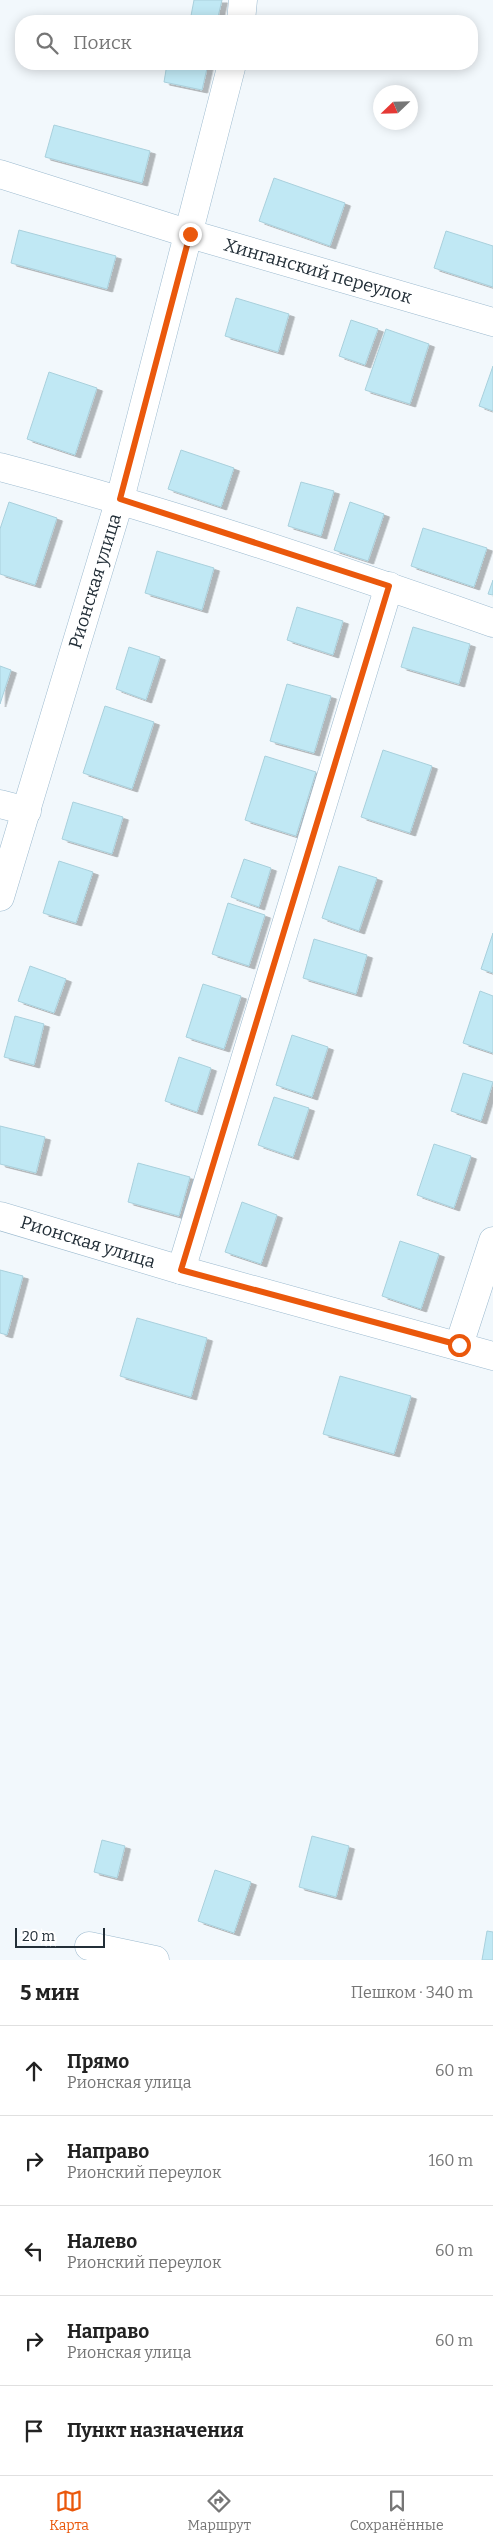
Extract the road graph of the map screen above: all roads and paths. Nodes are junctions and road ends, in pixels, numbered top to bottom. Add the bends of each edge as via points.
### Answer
1 (243, 0) edge
2 (242, 15) edge
3 (231, 70) edge
4 (0, 174) edge
5 (190, 234) junction
6 (493, 322) edge
7 (0, 467) edge
8 (120, 499) junction
9 (389, 586) junction
10 (493, 623) edge
11 (0, 804) edge
12 (26, 811) junction
13 (0, 897) edge
14 (0, 1216) edge
15 (493, 1241) edge
16 (181, 1270) junction
17 (459, 1345) junction
18 (493, 1356) edge
19 (89, 1946) dead end
20 (155, 1960) edge

1 - 2 street
3 - 5 street, Рионская улица
4 - 5 street, Хинганский переулок
5 - 6 street, Хинганский переулок
5 - 8 street, Рионская улица
7 - 8 street
8 - 9 street
8 - 12 street, Рионская улица
9 - 10 street
9 - 16 street
11 - 12 street
12 - 13 street, Рионская улица
14 - 16 street, Рионская улица
15 - 17 street
16 - 17 street, Рионская улица
17 - 18 street, Рионская улица
19 - 20 street

